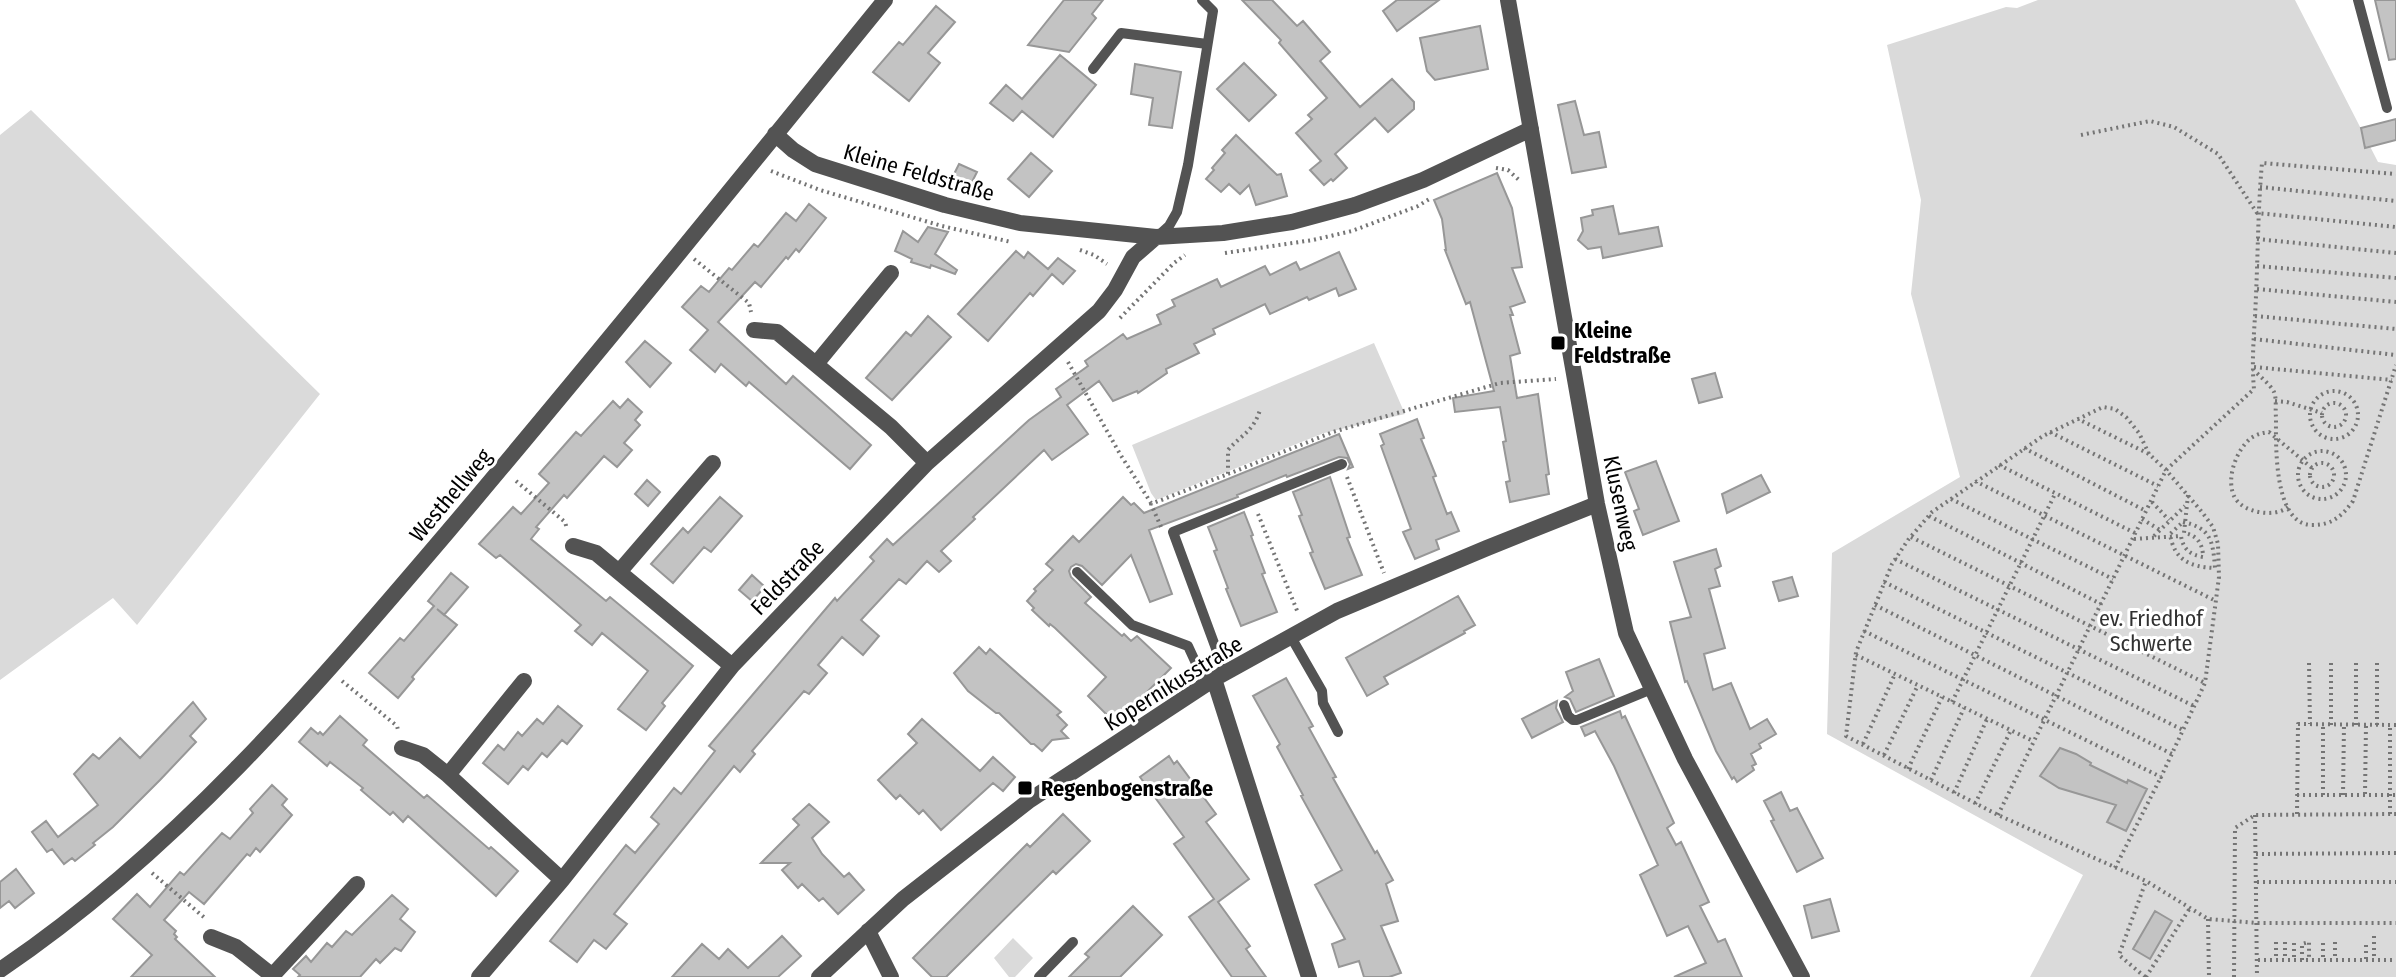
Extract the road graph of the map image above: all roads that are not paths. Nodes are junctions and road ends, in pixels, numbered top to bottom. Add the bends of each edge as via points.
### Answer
1 (885, 0) edge
2 (1202, 0) edge
3 (1508, 0) edge
4 (2358, 0) edge
5 (1207, 44) junction
6 (1093, 69) dead end
7 (2387, 108) dead end
8 (1531, 130) junction
9 (775, 134) junction
10 (1156, 237) junction
11 (891, 273) dead end
12 (754, 330) road end
13 (816, 364) junction
14 (713, 463) dead end
15 (927, 463) junction
16 (1342, 464) road end
17 (1597, 504) junction
18 (573, 546) road end
19 (619, 572) junction
20 (1077, 572) dead end
21 (1298, 633) junction
22 (732, 666) junction
23 (1215, 679) junction
24 (524, 681) dead end
25 (1652, 689) junction
26 (1564, 705) dead end
27 (1338, 732) dead end
28 (402, 748) road end
29 (448, 775) junction
30 (562, 880) junction
31 (357, 884) dead end
32 (868, 931) junction
33 (211, 937) road end
34 (1073, 942) dead end
35 (0, 970) edge
36 (273, 976) edge
37 (479, 977) edge
38 (819, 977) edge
39 (891, 977) edge
40 (1039, 977) edge
41 (1309, 977) edge
42 (1802, 977) edge

1 - 9 street, Westhellweg
2 - 5 lane via 1213,11
3 - 8 street, Klusenweg
4 - 7 lane
5 - 6 lane via 1121,33
5 - 10 lane via 1177,212
8 - 10 street, Kleine Feldstraße via 1355,205 1292,222
8 - 17 street, Klusenweg
9 - 10 street, Kleine Feldstraße via 815,164 958,209 1020,223
9 - 35 street, Westhellweg via 329,671 139,863
10 - 15 street, Feldstraße via 1133,257 1099,311
11 - 13 street
12 - 13 street via 777,332
13 - 15 street
14 - 19 street
15 - 22 street, Feldstraße
16 - 23 lane via 1173,532
17 - 21 street, Kopernikusstraße via 1390,588
17 - 25 street, Klusenweg via 1626,633
18 - 19 street via 596,553
19 - 22 street
20 - 23 lane via 1132,625 1188,646
21 - 23 street, Kopernikusstraße
21 - 27 lane
22 - 30 street, Feldstraße
23 - 32 street, Kopernikusstraße via 1030,800
23 - 41 street
24 - 29 street
25 - 26 lane via 1577,720 1568,716
25 - 42 street, Klusenweg
28 - 29 street via 423,755
29 - 30 street
30 - 37 street, Feldstraße
31 - 36 street
32 - 38 street, Kopernikusstraße
32 - 39 street
33 - 36 street via 236,947
34 - 40 lane

